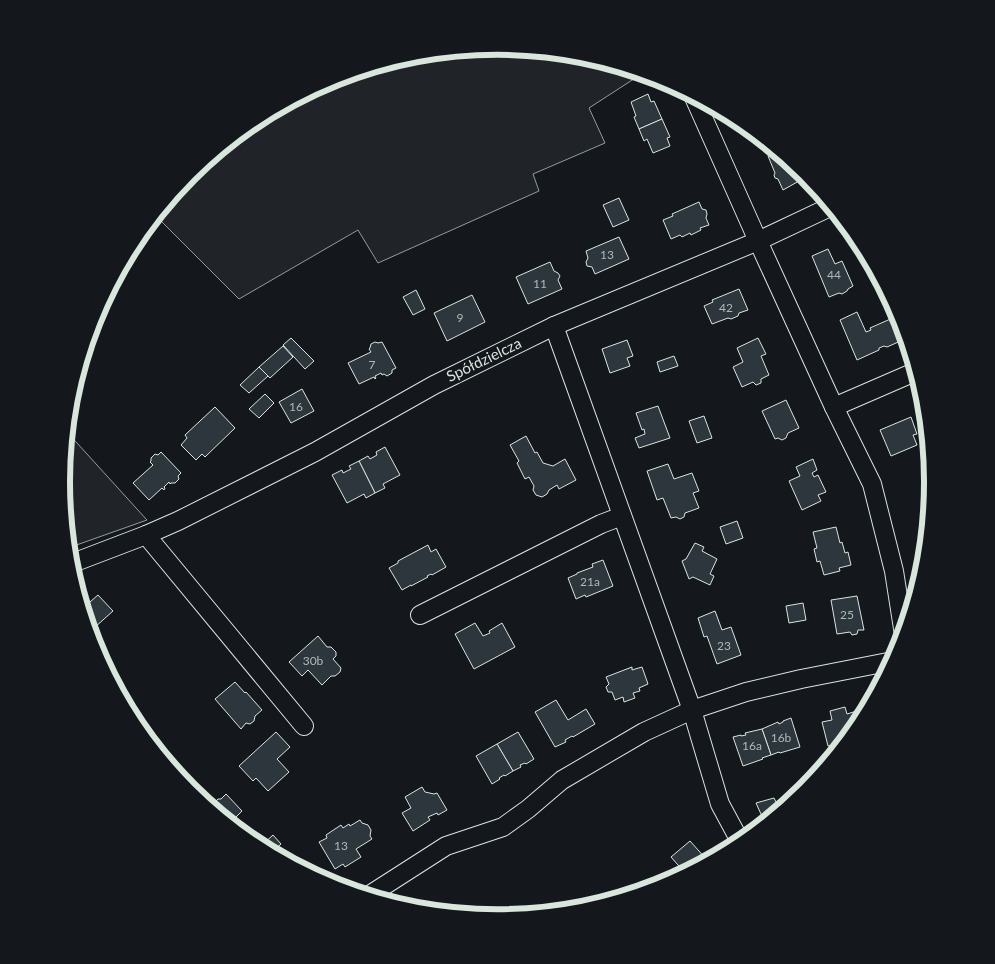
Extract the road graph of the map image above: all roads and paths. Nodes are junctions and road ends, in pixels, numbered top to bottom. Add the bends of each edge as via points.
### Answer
1 (697, 105) edge
2 (826, 209) edge
3 (758, 241) junction
4 (554, 326) junction
5 (911, 374) edge
6 (834, 407) junction
7 (622, 516) junction
8 (146, 535) junction
9 (78, 561) edge
10 (420, 615) dead end
11 (902, 620) edge
12 (884, 663) edge
13 (692, 710) junction
14 (304, 726) dead end
15 (737, 836) edge
16 (376, 891) edge

1 - 3 street
2 - 3 street, Spółdzielcza
3 - 4 street, Spółdzielcza
3 - 6 street
4 - 7 street
4 - 8 street, Spółdzielcza via 434,385 315,452
5 - 6 street
6 - 11 street via 872,484 894,571
7 - 10 street
7 - 13 street
8 - 9 street, Spółdzielcza
8 - 14 street
12 - 13 street via 746,692
13 - 15 street via 720,804
13 - 16 street via 644,732 562,780 503,827 446,846

